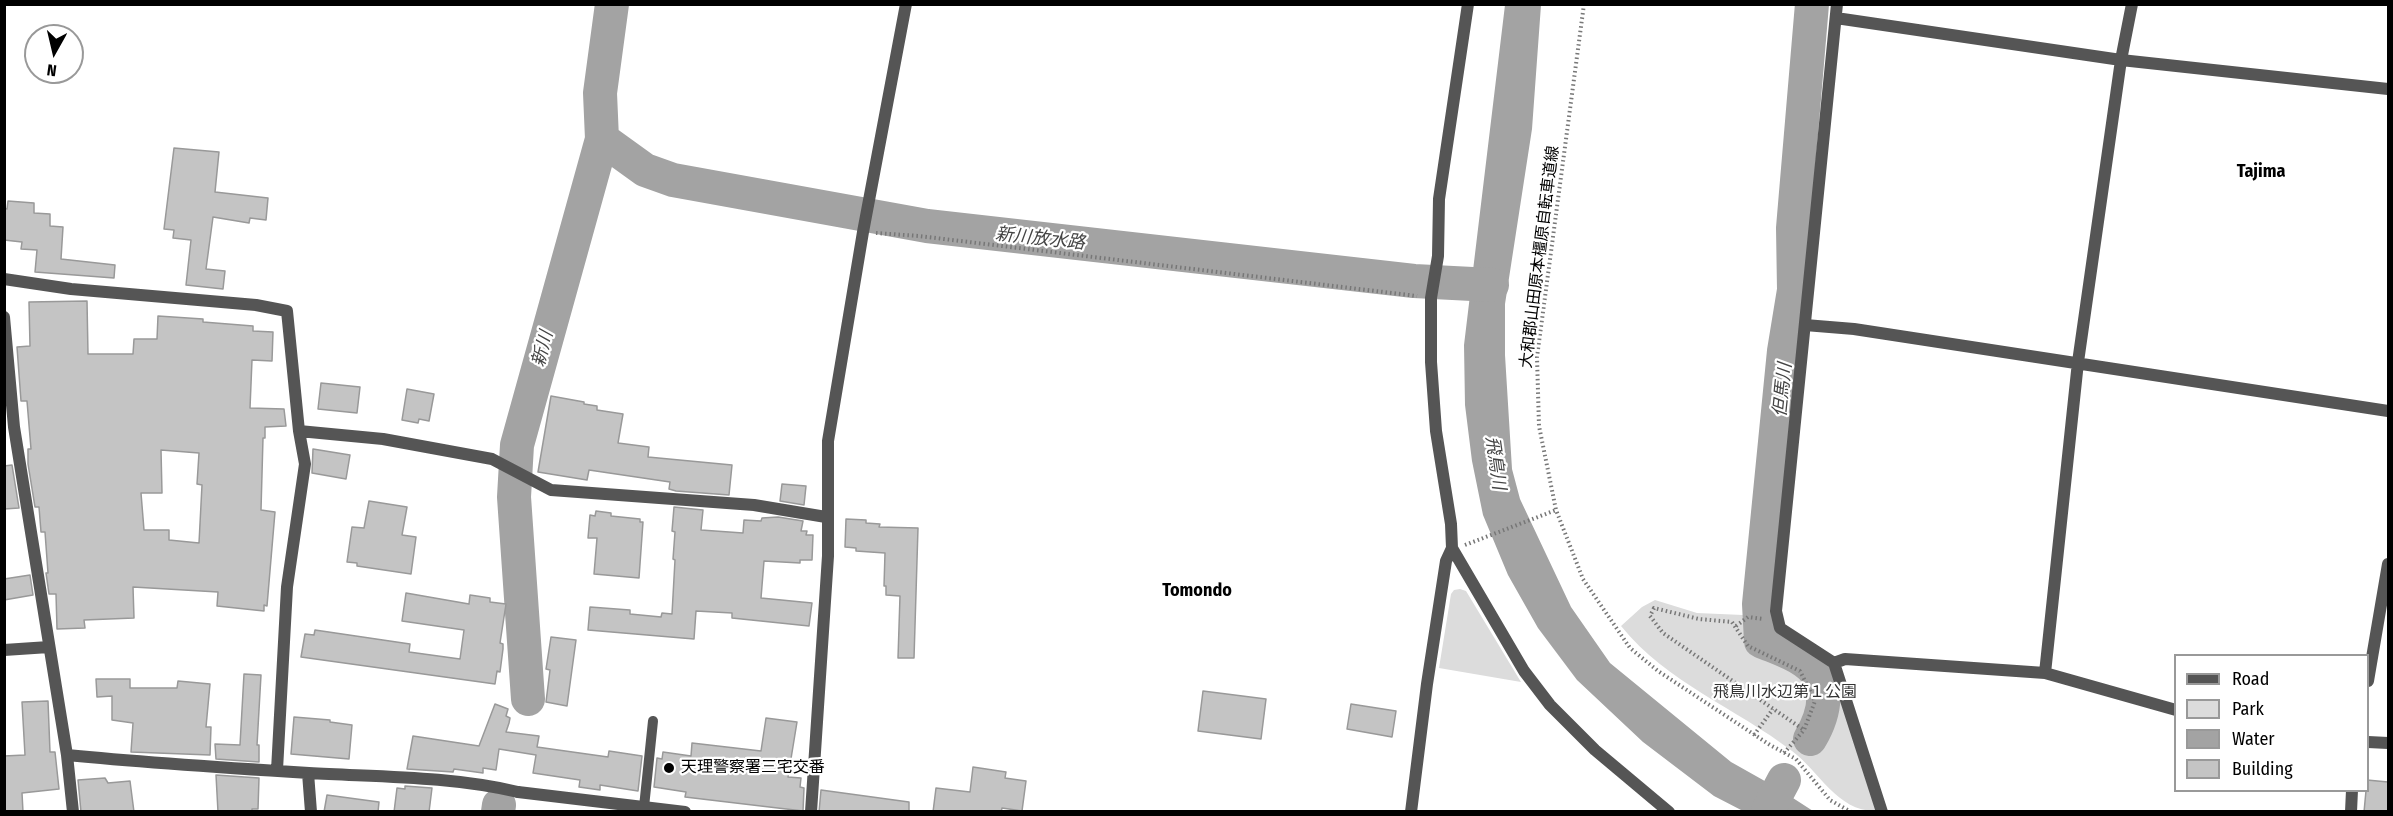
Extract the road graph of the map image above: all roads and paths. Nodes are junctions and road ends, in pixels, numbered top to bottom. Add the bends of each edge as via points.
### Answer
1 (906, 4) edge
2 (1467, 4) edge
3 (1584, 4) edge
4 (1837, 4) edge
5 (2132, 4) edge
6 (1836, 18) junction
7 (2121, 60) junction
8 (2388, 89) edge
9 (863, 232) junction
10 (4, 279) edge
11 (1431, 298) junction
12 (4, 317) edge
13 (1805, 325) junction
14 (2078, 363) junction
15 (2388, 411) edge
16 (299, 431) junction
17 (1554, 511) junction
18 (826, 517) junction
19 (1471, 543) dead end
20 (1452, 548) junction
21 (2388, 564) edge
22 (1778, 621) junction
23 (1736, 626) junction
24 (49, 647) junction
25 (4, 650) edge
26 (1834, 663) junction
27 (2369, 670) edge
28 (2046, 673) junction
29 (1773, 709) junction
30 (2174, 711) edge
31 (653, 721) dead end
32 (1804, 730) junction
33 (1754, 735) junction
34 (2369, 742) edge
35 (2388, 743) edge
36 (1784, 753) junction
37 (67, 755) junction
38 (277, 770) junction
39 (308, 773) junction
40 (2352, 792) edge
41 (644, 807) junction
42 (73, 812) edge
43 (311, 812) edge
44 (685, 812) edge
45 (812, 812) edge
46 (1411, 812) edge
47 (1669, 812) edge
48 (1851, 812) edge
49 (1882, 812) edge
50 (2351, 812) edge

1 - 9 street
2 - 11 street via 1439,199 1438,256
3 - 17 path, 大和郡山田原本橿原自転車道線 via 1537,357 1539,426
4 - 6 street
5 - 7 street
6 - 7 street
6 - 13 street
7 - 8 street
7 - 14 street
9 - 11 path
9 - 18 street via 828,441
10 - 16 street via 287,311
11 - 20 street via 1436,431
12 - 24 street via 14,427
13 - 14 street
13 - 22 street
14 - 15 street
14 - 28 street
16 - 18 street via 383,439 492,459 551,490 754,505
16 - 38 street via 305,464 287,587
17 - 19 path
17 - 33 path, 大和郡山田原本橿原自転車道線 via 1583,579 1630,648
18 - 45 street via 828,556
20 - 46 street via 1446,561
20 - 47 street via 1524,671 1550,705 1595,750
21 - 27 street
22 - 23 path via 1748,617
22 - 26 street via 1780,628
23 - 29 path via 1663,609 1654,608 1650,616 1663,633
23 - 32 path via 1748,645 1800,671 1815,701
24 - 25 street
24 - 37 street
26 - 28 street via 1845,659
26 - 49 street
28 - 30 street
29 - 32 path
29 - 33 path
31 - 41 lane
32 - 36 path
33 - 36 path, 大和郡山田原本橿原自転車道線
34 - 35 street
36 - 48 path, 大和郡山田原本橿原自転車道線 via 1796,759 1830,800
37 - 38 street via 201,768
37 - 42 street
38 - 39 street
39 - 41 street via 490,785
39 - 43 street
40 - 50 street
41 - 44 street

